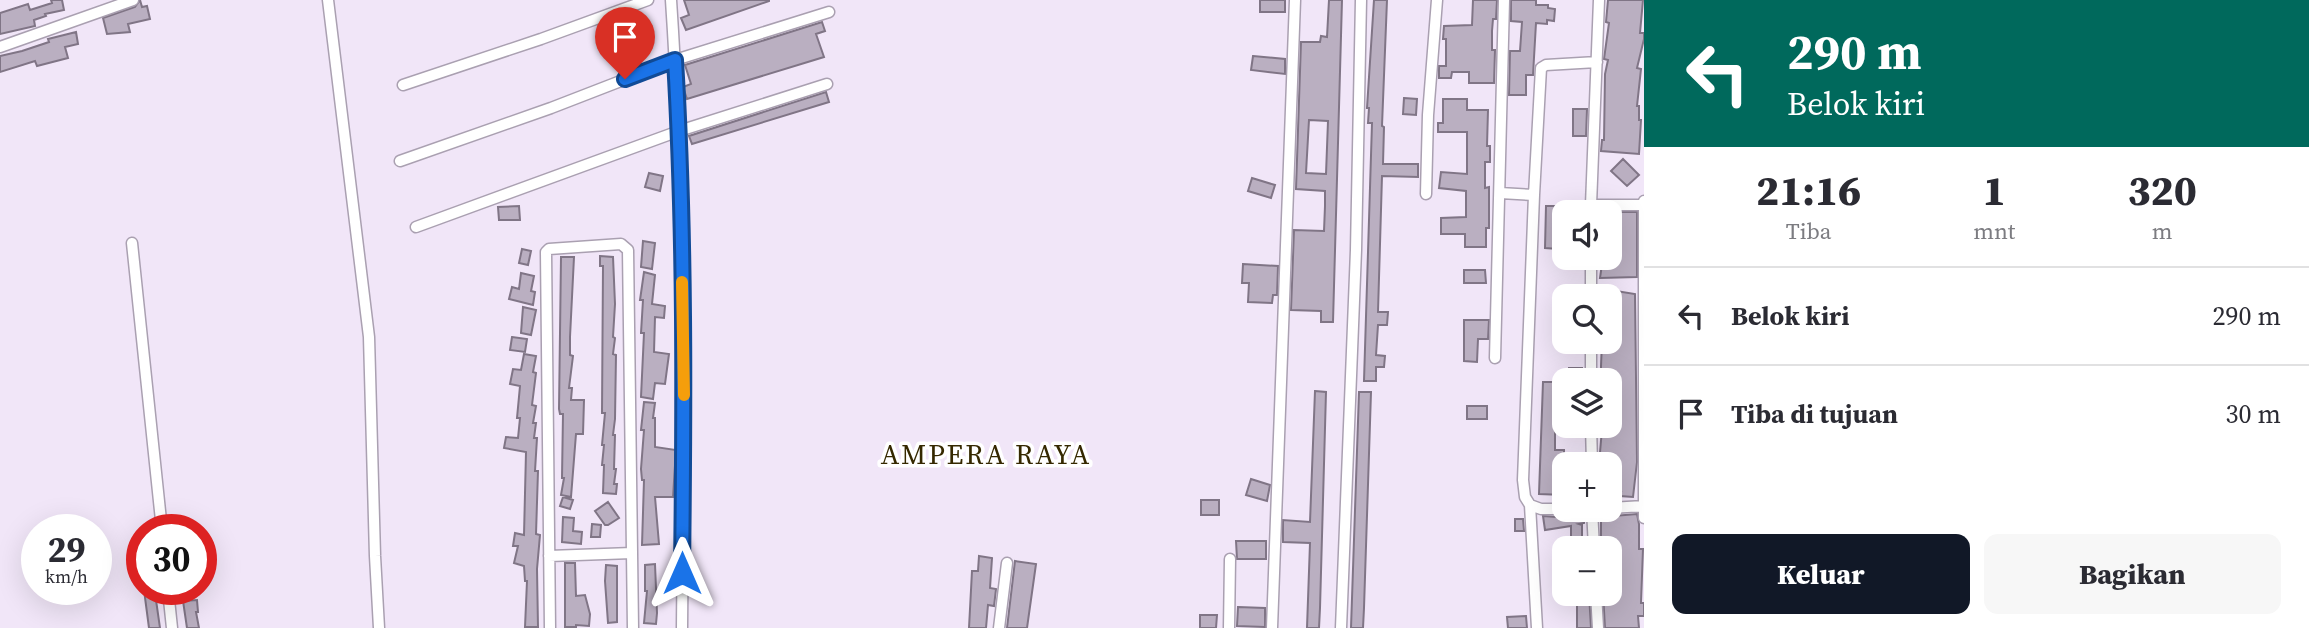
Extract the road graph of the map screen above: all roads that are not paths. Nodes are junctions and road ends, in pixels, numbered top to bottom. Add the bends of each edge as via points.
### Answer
1 (133, 0) edge
2 (328, 0) edge
3 (649, 0) edge
4 (671, 0) edge
5 (1294, 0) edge
6 (1361, 0) edge
7 (1437, 0) edge
8 (1504, 0) edge
9 (1600, 0) edge
10 (829, 12) dead end
11 (0, 47) edge
12 (675, 60) junction
13 (1597, 62) junction
14 (827, 84) dead end
15 (403, 85) dead end
16 (679, 131) junction
17 (400, 161) dead end
18 (1500, 192) junction
19 (1426, 194) dead end
20 (1534, 195) junction
21 (1591, 200) edge
22 (1644, 203) edge
23 (1622, 205) edge
24 (416, 227) dead end
25 (132, 243) dead end
26 (1495, 358) dead end
27 (1530, 505) junction
28 (1643, 506) edge
29 (1622, 507) edge
30 (1552, 509) edge
31 (160, 514) edge
32 (1644, 518) edge
33 (632, 553) junction
34 (550, 556) junction
35 (1230, 559) dead end
36 (1007, 563) dead end
37 (170, 605) edge
38 (1597, 606) edge
39 (172, 628) edge
40 (379, 628) edge
41 (550, 628) edge
42 (634, 628) edge
43 (682, 628) edge
44 (999, 628) edge
45 (1229, 628) edge
46 (1272, 628) edge
47 (1341, 628) edge
48 (1537, 628) edge
49 (1598, 628) edge

1 - 11 street
2 - 40 street via 369,337
3 - 15 street
4 - 12 street
5 - 46 street
6 - 47 street
7 - 19 street
8 - 18 street
9 - 13 street
10 - 12 street
12 - 16 street
12 - 17 street
13 - 20 street via 1541,68
13 - 21 street
14 - 16 street
16 - 24 street
16 - 43 street
18 - 20 street
18 - 26 street
20 - 27 street via 1523,480
22 - 23 street
22 - 28 street
25 - 31 street
27 - 30 street
27 - 48 street
28 - 29 street
28 - 32 street
33 - 34 street
33 - 34 street via 628,250 621,244 546,252
33 - 42 street
34 - 41 street
35 - 45 street
36 - 44 street
37 - 39 street
38 - 49 street

